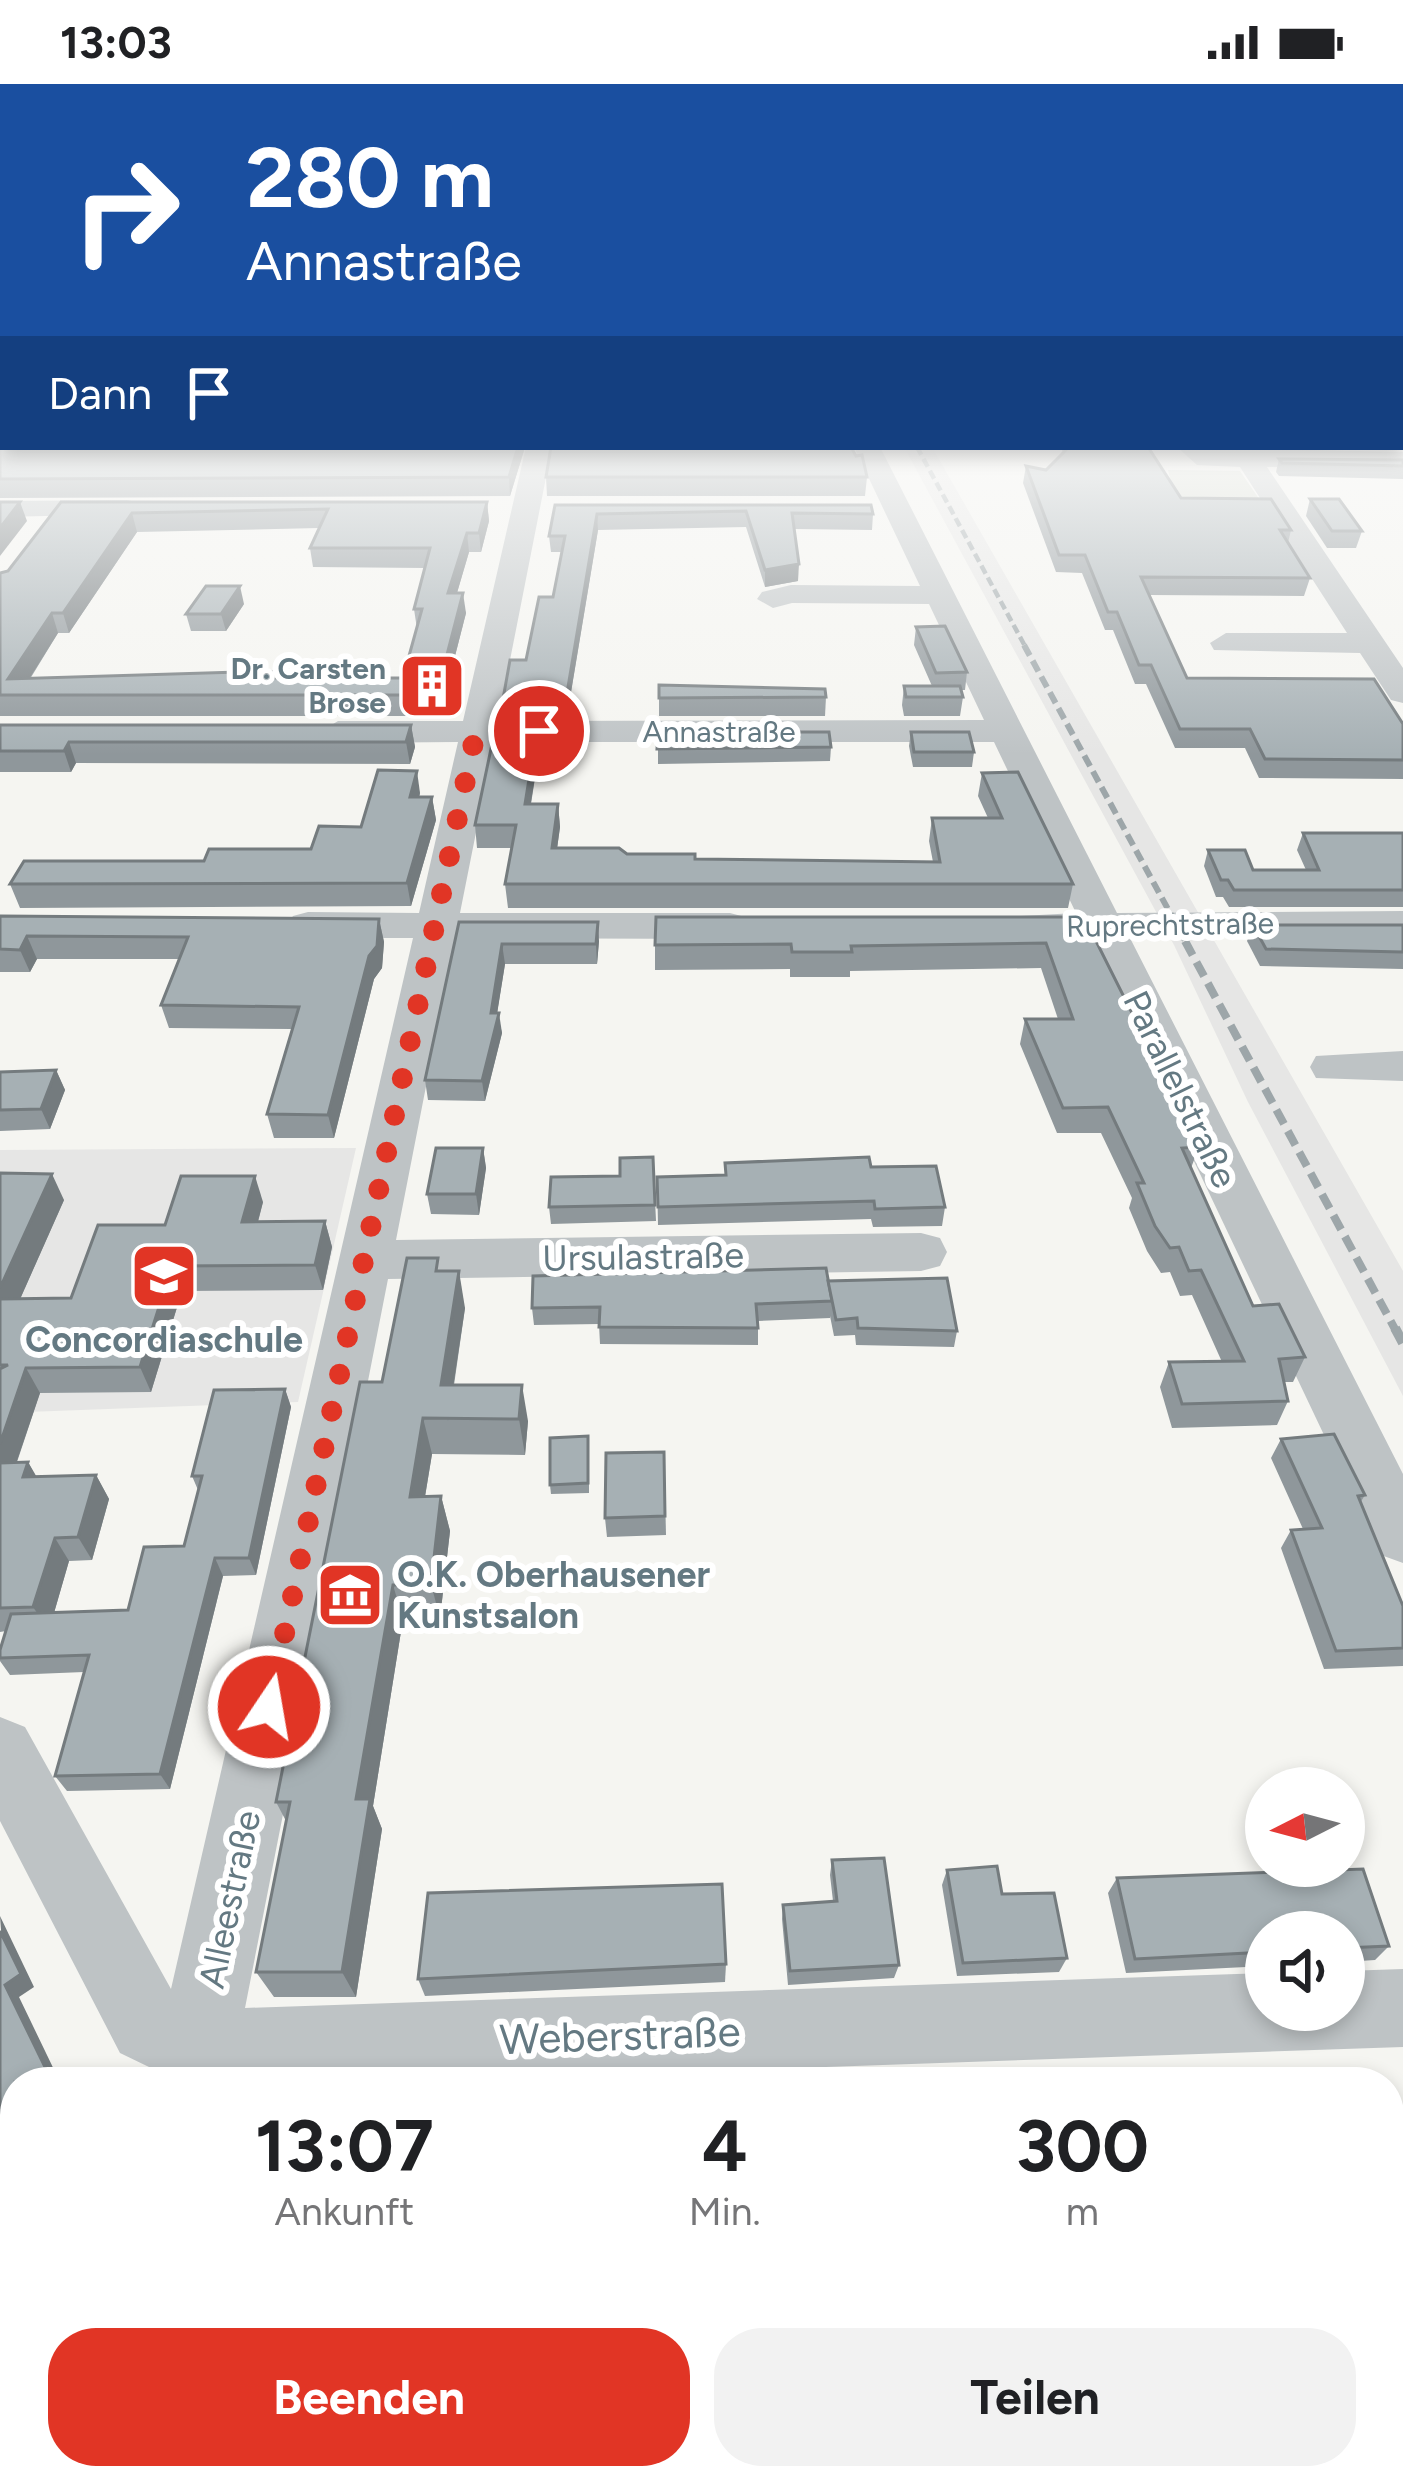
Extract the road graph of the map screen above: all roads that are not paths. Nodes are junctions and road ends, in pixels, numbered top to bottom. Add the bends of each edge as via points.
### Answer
1 (521, 530) edge
2 (900, 530) edge
3 (1295, 530) edge
4 (940, 595) junction
5 (773, 599) dead end
6 (1226, 642) dead end
7 (1370, 643) junction
8 (1403, 693) edge
9 (476, 731) junction
10 (1006, 731) junction
11 (295, 732) edge
12 (1403, 924) edge
13 (275, 925) edge
14 (435, 926) junction
15 (768, 926) edge
16 (982, 926) edge
17 (1101, 926) junction
18 (1333, 1066) dead end
19 (1403, 1066) edge
20 (921, 1252) dead end
21 (364, 1260) junction
22 (1403, 1536) edge
23 (0, 1750) edge
24 (1403, 2008) edge
25 (1365, 2009) edge
26 (1245, 2015) edge
27 (190, 2066) edge

1 - 9 street, Alleestraße
2 - 4 street, Parallelstraße
3 - 7 street
4 - 5 street
4 - 10 street, Parallelstraße
6 - 7 street
7 - 8 street
9 - 10 street, Annastraße
9 - 11 street, Annastraße
9 - 14 street, Alleestraße
10 - 17 street, Parallelstraße
12 - 17 street, Ruprechtstraße
13 - 14 street
14 - 15 street
14 - 21 street, Alleestraße
16 - 17 street, Ruprechtstraße
17 - 22 street, Parallelstraße
18 - 19 street
20 - 21 street, Ursulastraße
21 - 27 street, Alleestraße
23 - 27 street via 148,2025
24 - 25 street, Weberstraße
26 - 27 street, Weberstraße

